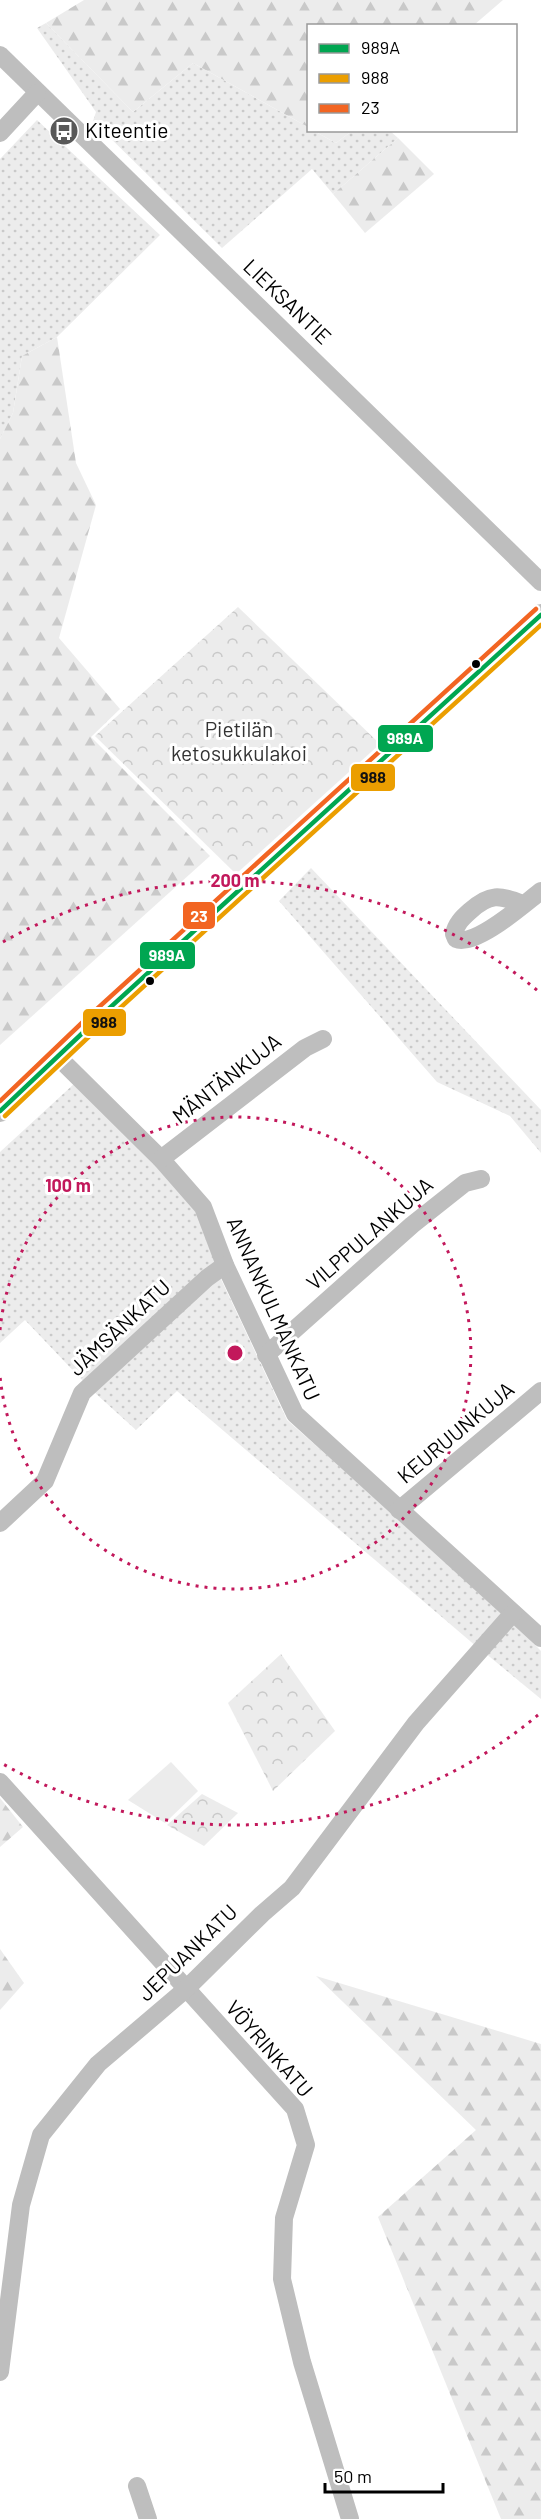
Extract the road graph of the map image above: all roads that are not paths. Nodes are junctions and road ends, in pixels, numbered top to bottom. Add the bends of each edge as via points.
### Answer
1 (0, 55) edge
2 (37, 93) junction
3 (0, 133) edge
4 (541, 582) edge
5 (541, 615) edge
6 (541, 891) edge
7 (523, 904) dead end
8 (323, 1039) dead end
9 (59, 1058) junction
10 (0, 1111) edge
11 (161, 1159) junction
12 (481, 1179) dead end
13 (225, 1265) junction
14 (266, 1355) junction
15 (541, 1391) edge
16 (399, 1510) junction
17 (0, 1523) edge
18 (513, 1613) junction
19 (541, 1638) edge
20 (0, 1782) edge
21 (186, 1989) junction
22 (2, 2347) edge
23 (0, 2372) edge
24 (137, 2487) dead end
25 (148, 2519) edge
26 (350, 2519) edge

1 - 2 street, LIEKSANTIE
2 - 3 street
2 - 4 street, LIEKSANTIE
5 - 9 street
6 - 7 street
8 - 11 street, MÄNTÄNKUJA via 304,1048
9 - 10 street
9 - 11 street, ANNANKULMANKATU
11 - 13 street, ANNANKULMANKATU via 203,1207
12 - 14 street, VILPPULANKUJA via 465,1183 412,1225
13 - 14 street, ANNANKULMANKATU
13 - 17 street, JÄMSÄNKATU via 82,1393 45,1481
14 - 16 street, ANNANKULMANKATU via 295,1414
15 - 16 street, KEURUUNKUJA
16 - 18 street, ANNANKULMANKATU
18 - 19 street, ANNANKULMANKATU
18 - 21 street, JEPUANKATU via 417,1723 292,1888
20 - 21 street, VÖYRINKATU
21 - 22 street, JEPUANKATU via 98,2064 41,2135 21,2205
21 - 26 street, VÖYRINKATU via 295,2109 306,2145 284,2218 282,2279 302,2362
22 - 23 street, JEPUANKATU
24 - 25 street

